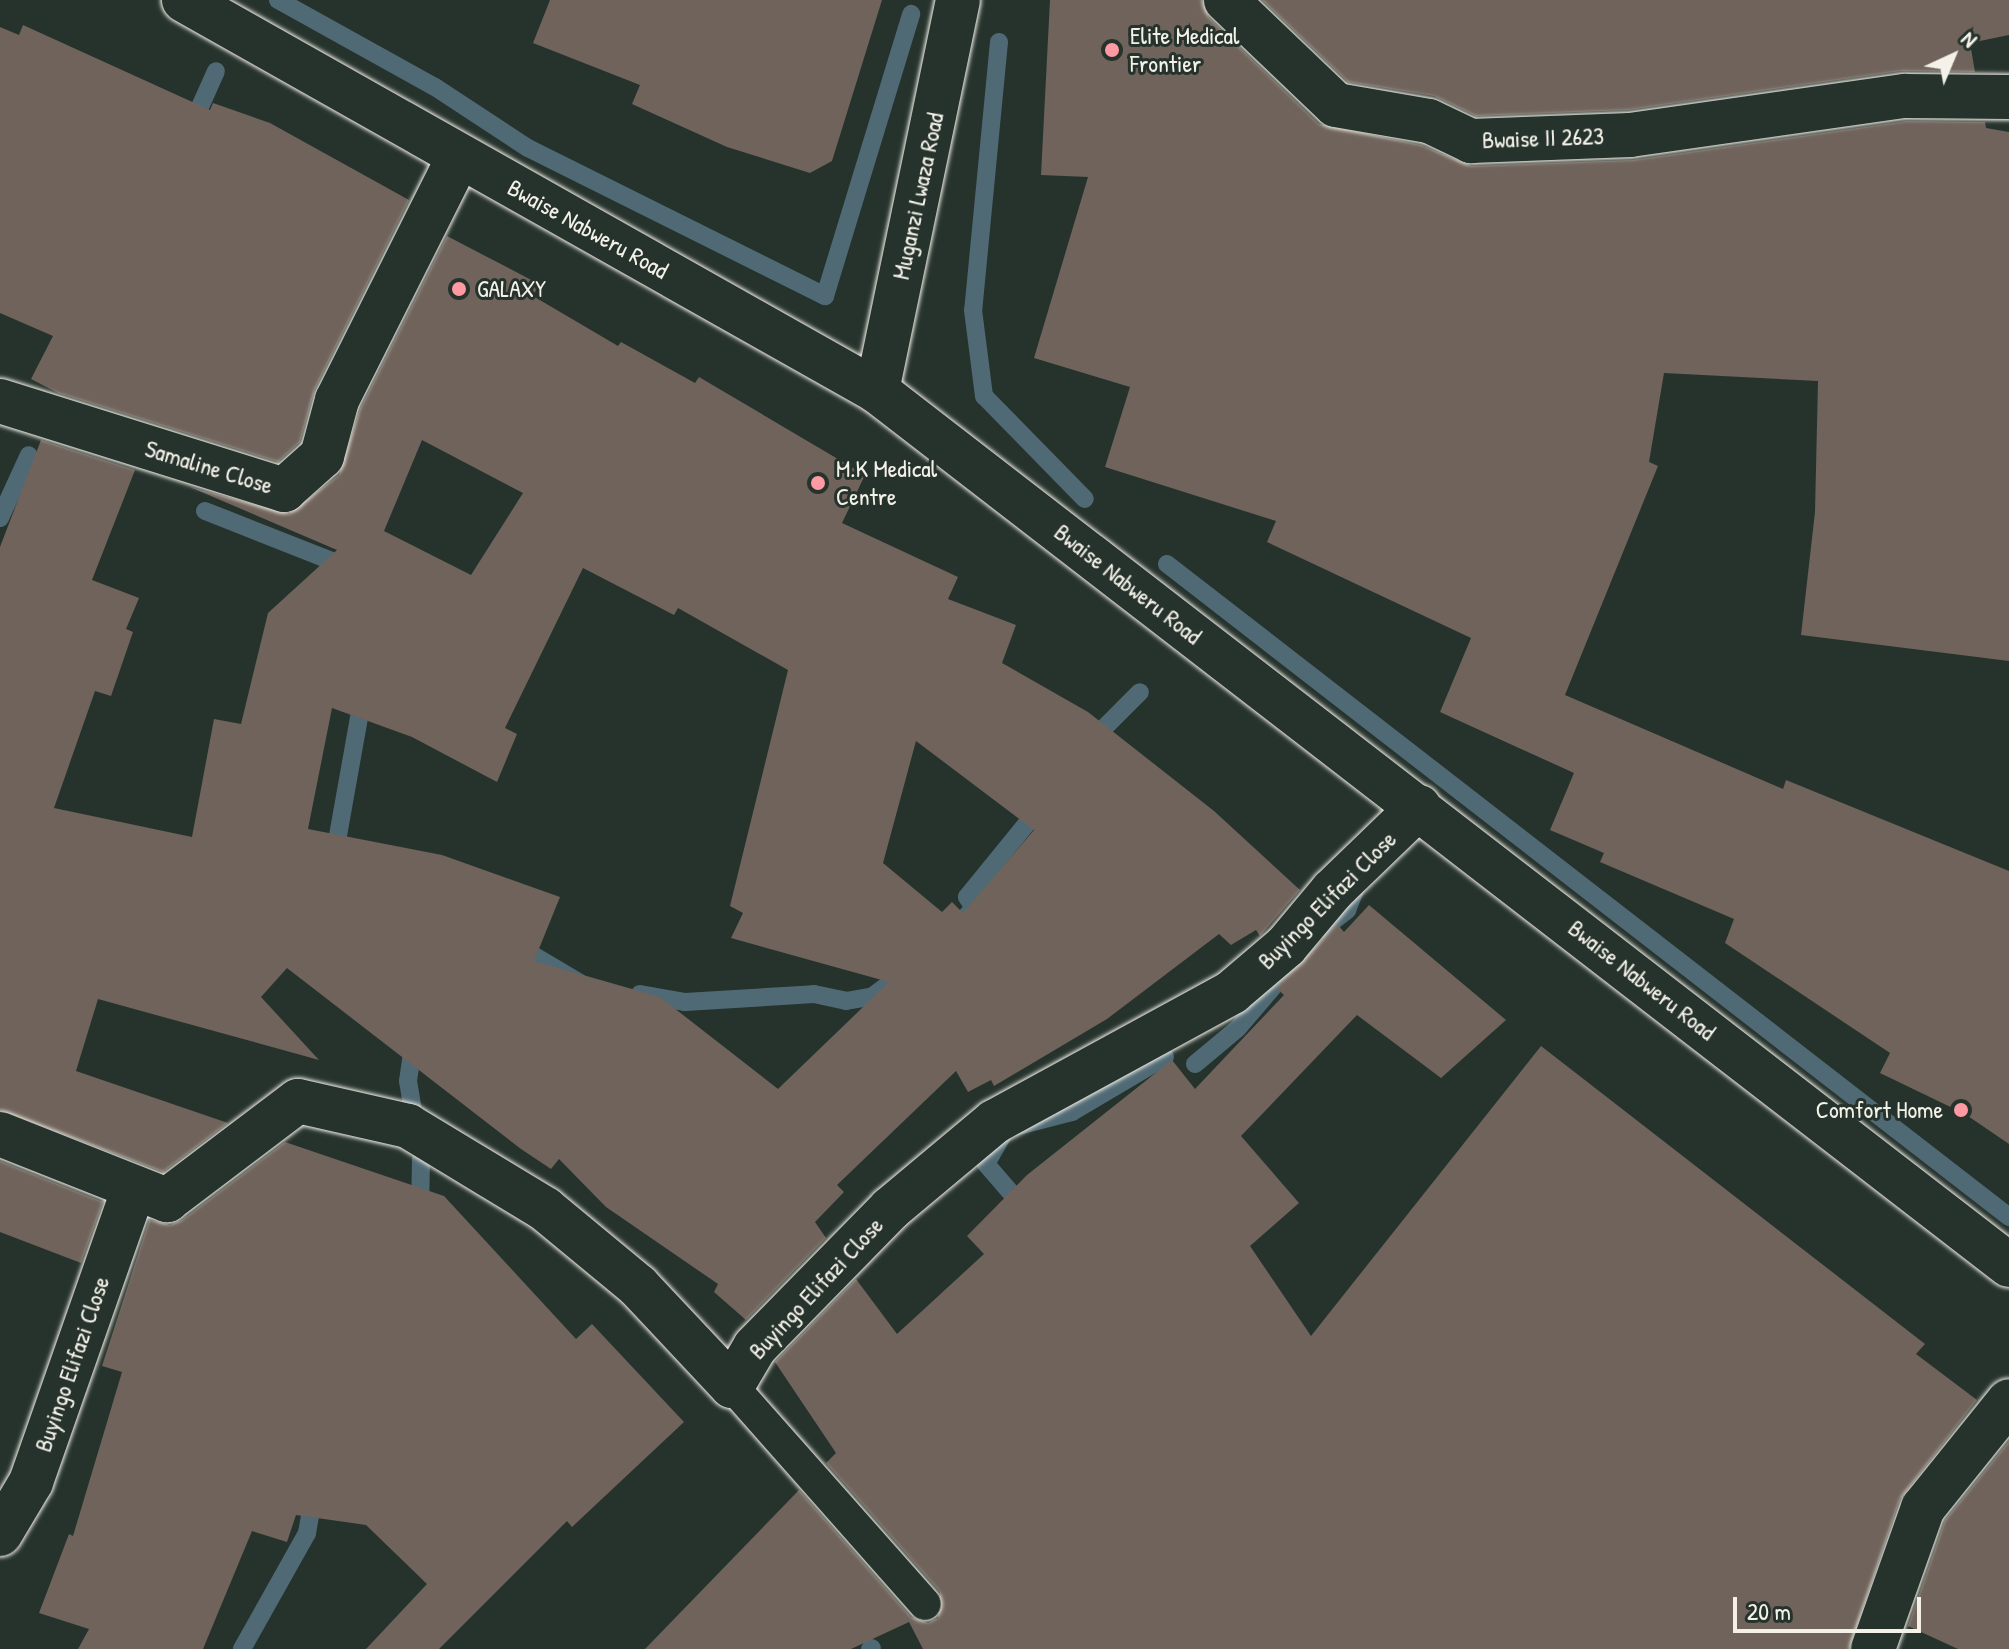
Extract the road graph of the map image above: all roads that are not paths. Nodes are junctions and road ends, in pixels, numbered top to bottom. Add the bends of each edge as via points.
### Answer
1 (184, 0) edge
2 (958, 0) edge
3 (1226, 0) edge
4 (2009, 97) edge
5 (459, 156) junction
6 (877, 391) junction
7 (0, 401) edge
8 (1419, 807) junction
9 (0, 1134) edge
10 (151, 1194) junction
11 (2009, 1265) edge
12 (732, 1386) junction
13 (2009, 1401) edge
14 (0, 1534) edge
15 (925, 1604) dead end
16 (1873, 1649) edge

1 - 5 street, Bwaise Nabweru Road
2 - 6 street, Muganzi Lwaza Road
3 - 4 street, Bwaise II 2623 via 1336,105 1429,121 1471,141 1630,135 1905,96
5 - 6 street, Bwaise Nabweru Road
5 - 7 street, Samaline Close via 337,400 322,456 284,490
6 - 8 street, Bwaise Nabweru Road
8 - 11 street, Bwaise Nabweru Road
8 - 12 street, Buyingo Elifazi Close via 1332,891 1286,946 1232,992 994,1122 890,1209 755,1347
9 - 10 street
10 - 12 street via 298,1101 408,1126 545,1209 638,1286
10 - 14 street, Buyingo Elifazi Close via 31,1482
12 - 15 lane
13 - 16 street via 1923,1508

